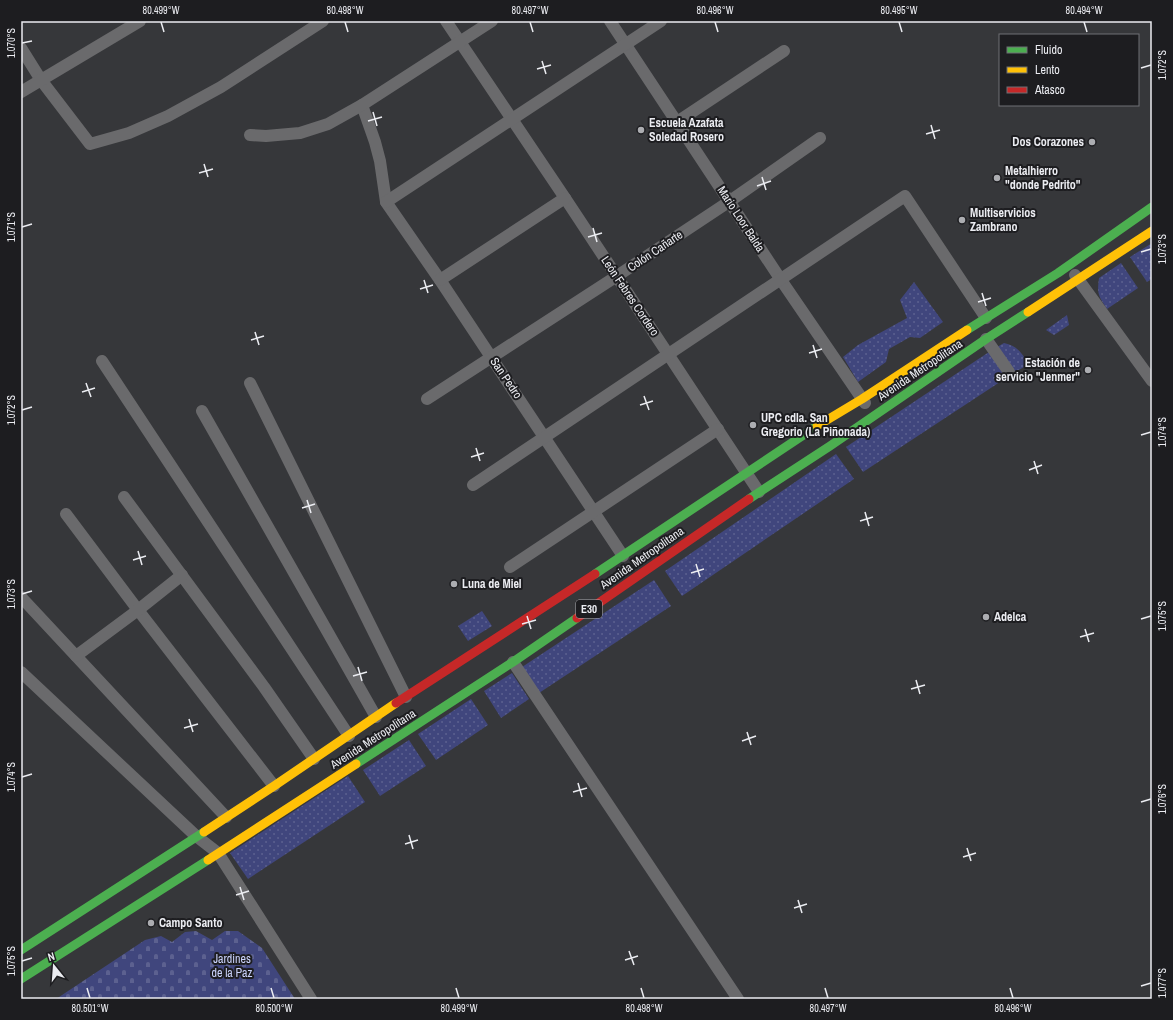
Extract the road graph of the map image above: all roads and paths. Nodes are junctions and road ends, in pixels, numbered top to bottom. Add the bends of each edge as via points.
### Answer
1 (140, 21) edge
2 (323, 21) edge
3 (446, 21) edge
4 (492, 21) edge
5 (610, 21) edge
6 (661, 21) edge
7 (460, 42) junction
8 (625, 44) junction
9 (21, 48) edge
10 (784, 51) dead end
11 (41, 80) junction
12 (21, 92) edge
13 (362, 105) junction
14 (512, 120) junction
15 (677, 122) junction
16 (250, 135) dead end
17 (820, 138) dead end
18 (565, 198) junction
19 (730, 201) junction
20 (386, 202) junction
21 (1152, 207) edge
22 (1152, 231) edge
23 (1069, 265) junction
24 (617, 276) junction
25 (1078, 279) junction
26 (440, 280) junction
27 (781, 280) junction
28 (986, 318) junction
29 (986, 340) junction
30 (668, 354) junction
31 (491, 357) junction
32 (102, 361) dead end
33 (1009, 372) dead end
34 (1152, 381) edge
35 (250, 383) dead end
36 (427, 399) dead end
37 (862, 399) junction
38 (202, 412) dead end
39 (874, 416) junction
40 (718, 429) junction
41 (545, 437) junction
42 (746, 473) junction
43 (473, 485) dead end
44 (759, 492) junction
45 (124, 497) dead end
46 (594, 512) junction
47 (66, 514) dead end
48 (623, 556) junction
49 (510, 567) dead end
50 (182, 575) junction
51 (21, 597) edge
52 (138, 610) junction
53 (76, 656) junction
54 (513, 662) junction
55 (21, 672) edge
56 (406, 697) junction
57 (376, 717) junction
58 (349, 736) junction
59 (314, 759) junction
60 (274, 786) junction
61 (226, 818) junction
62 (196, 836) junction
63 (218, 852) junction
64 (21, 950) edge
65 (21, 979) edge
66 (311, 999) edge
67 (738, 999) edge

1 - 11 street
2 - 11 street via 221,87 168,116 90,144
3 - 7 street, León Febres Cordero
4 - 7 street
5 - 8 street, Mario Loor Balda
6 - 8 street
7 - 13 street
7 - 14 street, León Febres Cordero
8 - 14 street
8 - 15 street, Mario Loor Balda
9 - 11 street
10 - 15 street
11 - 12 street
13 - 16 street via 328,124 300,133
13 - 20 street via 380,161
14 - 18 street, León Febres Cordero
14 - 20 street
15 - 19 street, Mario Loor Balda
17 - 19 street, Colón Cañarte
18 - 24 street, León Febres Cordero
18 - 26 street
19 - 24 street, Colón Cañarte
19 - 27 street, Mario Loor Balda
20 - 26 street, San Pedro
21 - 23 highway, E30
22 - 25 highway, Avenida Metropolitana / E30
23 - 25 street
23 - 28 highway, E30
24 - 30 street, León Febres Cordero
24 - 31 street, Colón Cañarte
25 - 29 highway, Avenida Metropolitana / E30
25 - 34 street
26 - 31 street, San Pedro
27 - 28 street via 905,196
27 - 30 street
27 - 37 street, Mario Loor Balda
28 - 37 highway, E30
29 - 33 street
29 - 39 highway, Avenida Metropolitana / E30
30 - 40 street, León Febres Cordero
30 - 41 street
31 - 36 street, Colón Cañarte
31 - 41 street, San Pedro
32 - 58 street
35 - 56 street
37 - 39 street, Mario Loor Balda
37 - 42 highway, E30
38 - 57 street
39 - 44 highway, Avenida Metropolitana / E30
40 - 42 street, León Febres Cordero
40 - 46 street
41 - 43 street
41 - 46 street, San Pedro
42 - 44 street, León Febres Cordero
42 - 48 highway, E30
44 - 54 highway, Avenida Metropolitana / E30
45 - 50 street
46 - 48 street, San Pedro
46 - 49 street
47 - 52 street
48 - 56 highway, E30
50 - 52 street
50 - 59 street
51 - 53 street
52 - 53 street
52 - 60 street
53 - 61 street
54 - 63 highway, Avenida Metropolitana / E30
54 - 67 street
55 - 62 street
56 - 57 highway, E30
57 - 58 highway, E30
58 - 59 highway, E30
59 - 60 highway, E30
60 - 61 highway, E30
61 - 62 highway, E30
62 - 63 street
62 - 64 highway, E30
63 - 65 highway, Avenida Metropolitana / E30
63 - 66 street

